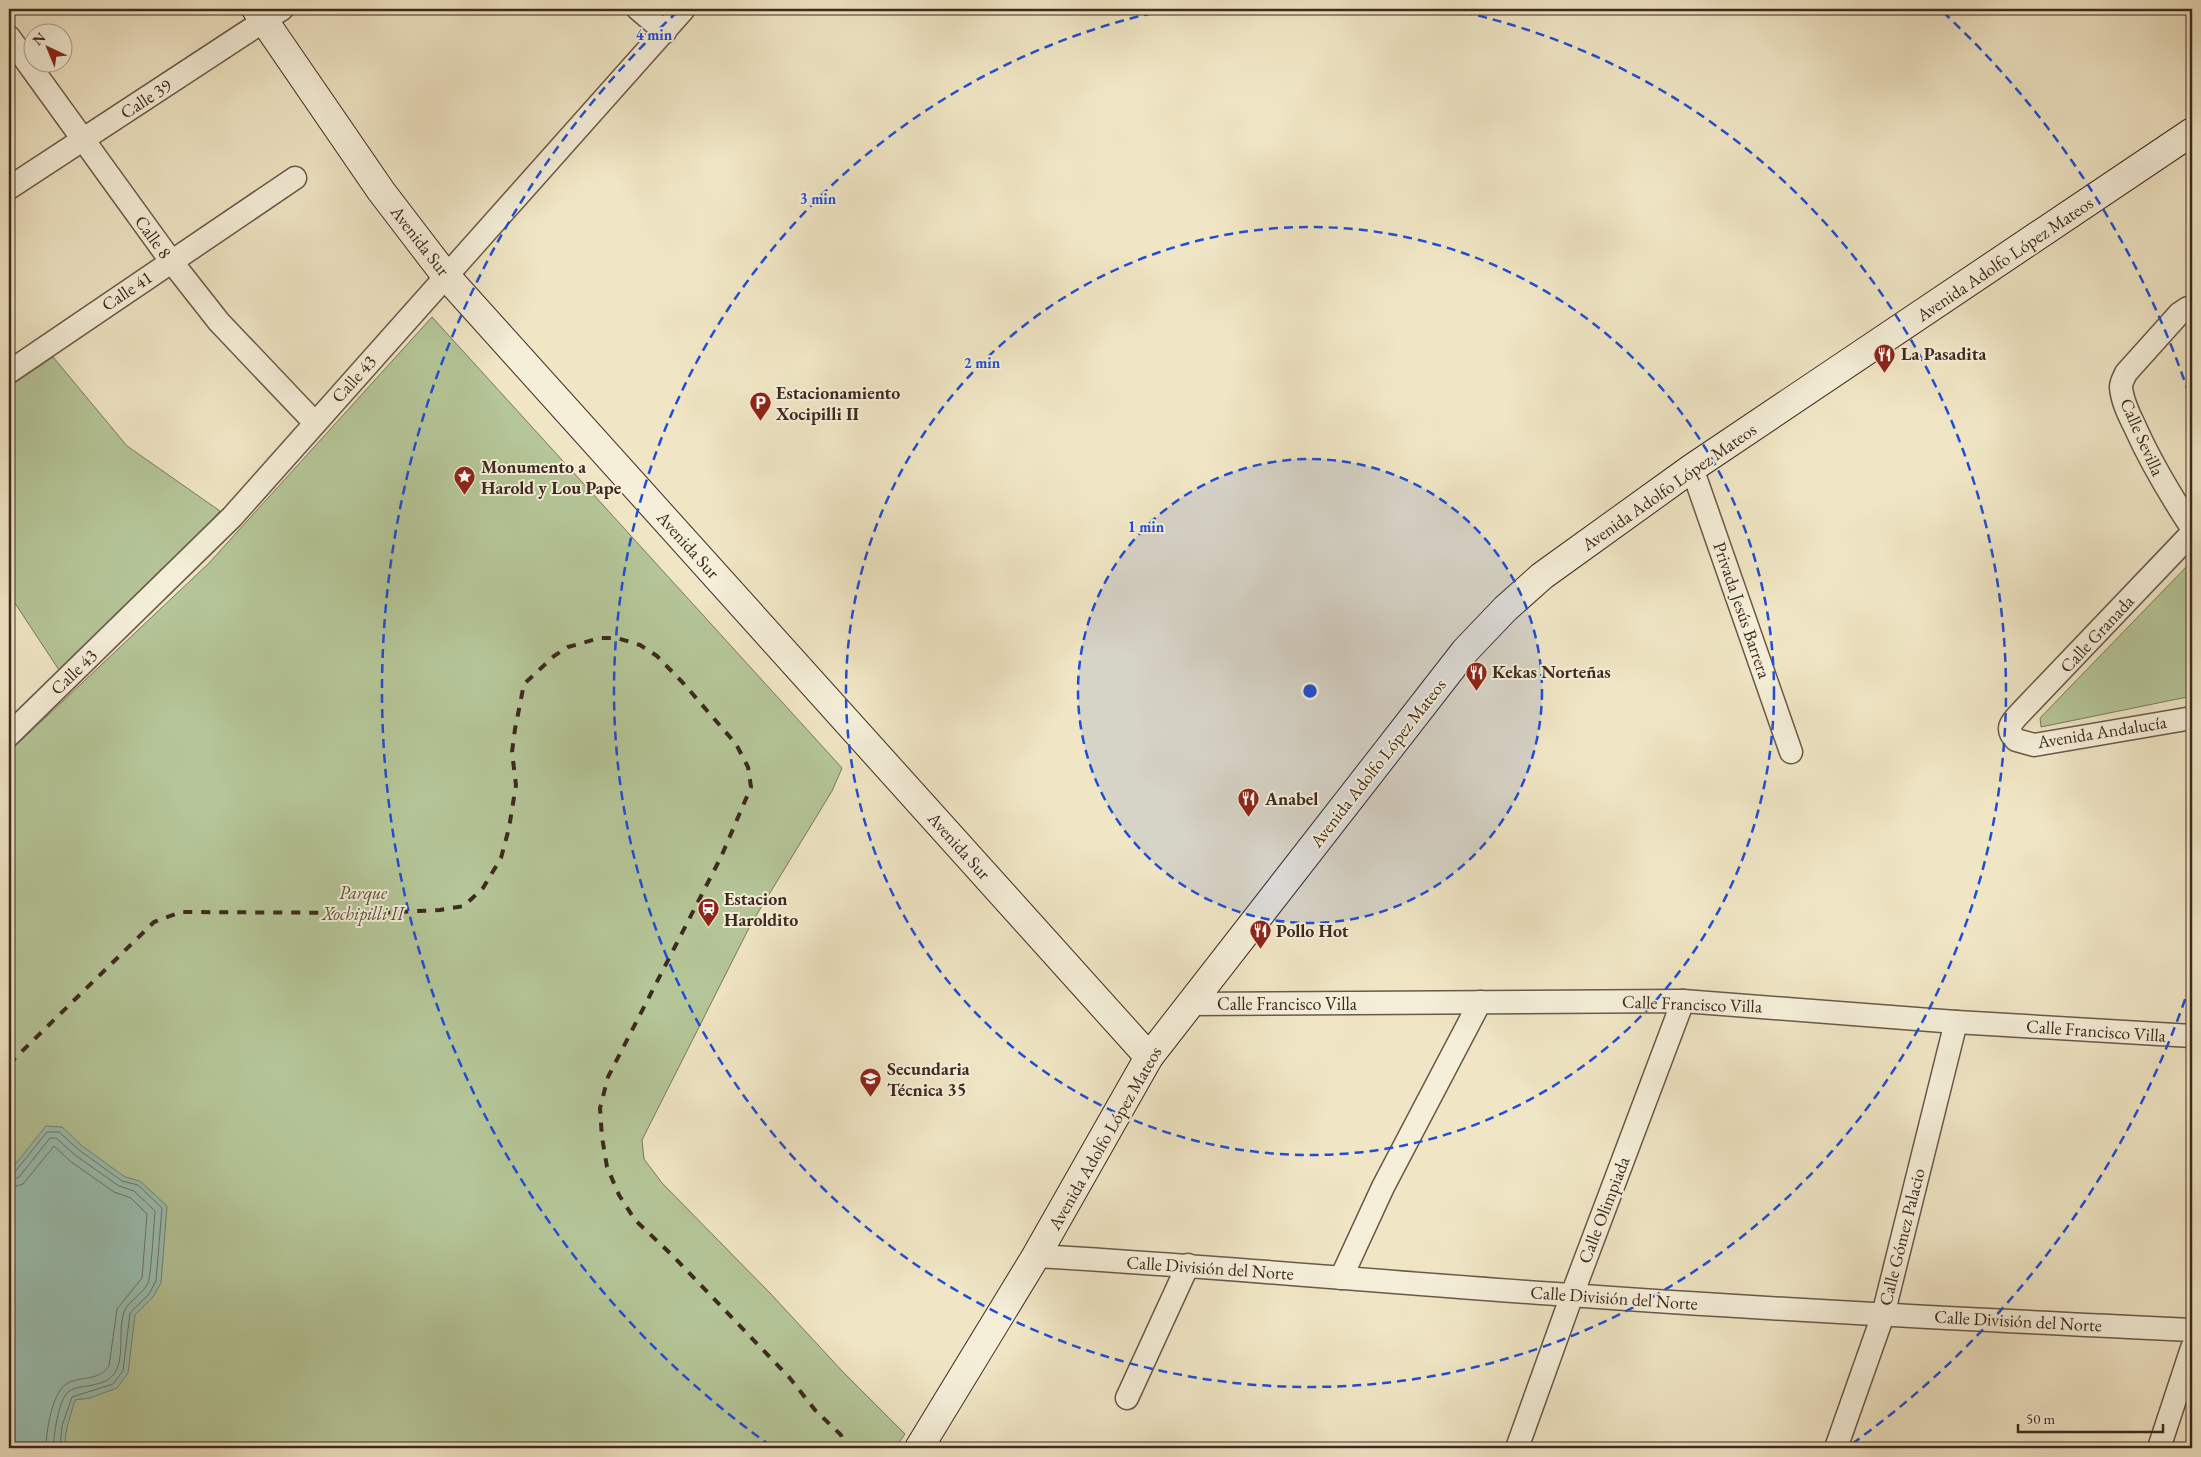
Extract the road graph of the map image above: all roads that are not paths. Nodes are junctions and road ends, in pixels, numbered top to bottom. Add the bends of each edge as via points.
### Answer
1 (638, 9) edge
2 (684, 9) edge
3 (268, 13) edge
4 (665, 32) junction
5 (9, 36) edge
6 (2192, 132) edge
7 (82, 140) junction
8 (295, 178) dead end
9 (9, 188) edge
10 (170, 261) junction
11 (446, 276) junction
12 (2192, 309) edge
13 (9, 372) edge
14 (315, 423) junction
15 (1692, 468) junction
16 (2192, 528) edge
17 (2192, 533) edge
18 (2192, 718) edge
19 (9, 735) edge
20 (2013, 737) joint
21 (1791, 752) dead end
22 (1683, 1001) junction
23 (1480, 1002) junction
24 (1190, 1004) junction
25 (1956, 1022) junction
26 (2192, 1036) edge
27 (1149, 1057) junction
28 (1036, 1256) junction
29 (1188, 1265) junction
30 (1340, 1278) junction
31 (1572, 1296) junction
32 (1883, 1315) junction
33 (2192, 1330) edge
34 (2192, 1348) edge
35 (1128, 1398) dead end
36 (919, 1448) edge
37 (1517, 1448) edge
38 (1836, 1448) edge
39 (2159, 1448) edge

1 - 4 street
2 - 4 street, Calle 43
3 - 7 street, Calle 39
3 - 11 street, Avenida Sur via 381,191
4 - 11 street, Calle 43
5 - 7 street, Calle 8
6 - 15 street, Avenida Adolfo López Mateos
7 - 9 street, Calle 39
7 - 10 street, Calle 8
8 - 10 street, Calle 41
10 - 13 street, Calle 41
10 - 14 street, Calle 8 via 219,322
11 - 14 street, Calle 43
11 - 27 street, Avenida Sur
12 - 16 street, Calle Sevilla via 2184,309 2126,373 2121,389 2146,450
14 - 19 street, Calle 43 via 232,517
15 - 21 street, Privada Jesús Barrera
15 - 24 street, Avenida Adolfo López Mateos via 1542,576 1465,651
17 - 20 street, Calle Granada via 2010,724
18 - 20 street, Avenida Andalucía via 2034,745
22 - 23 street, Calle Francisco Villa
22 - 25 street, Calle Francisco Villa
22 - 31 street, Calle Olimpiada
23 - 24 street, Calle Francisco Villa
23 - 30 street via 1383,1187
24 - 27 street, Avenida Adolfo López Mateos
25 - 26 street, Calle Francisco Villa
25 - 32 street, Calle Gómez Palacio
27 - 28 street, Avenida Adolfo López Mateos
28 - 29 street, Calle División del Norte
28 - 36 street, Avenida Adolfo López Mateos
29 - 30 street, Calle División del Norte
29 - 35 street
30 - 31 street, Calle División del Norte
31 - 32 street, Calle División del Norte
31 - 37 street, Calle Olimpiada
32 - 33 street, Calle División del Norte
32 - 38 street, Calle Gómez Palacio
34 - 39 street

